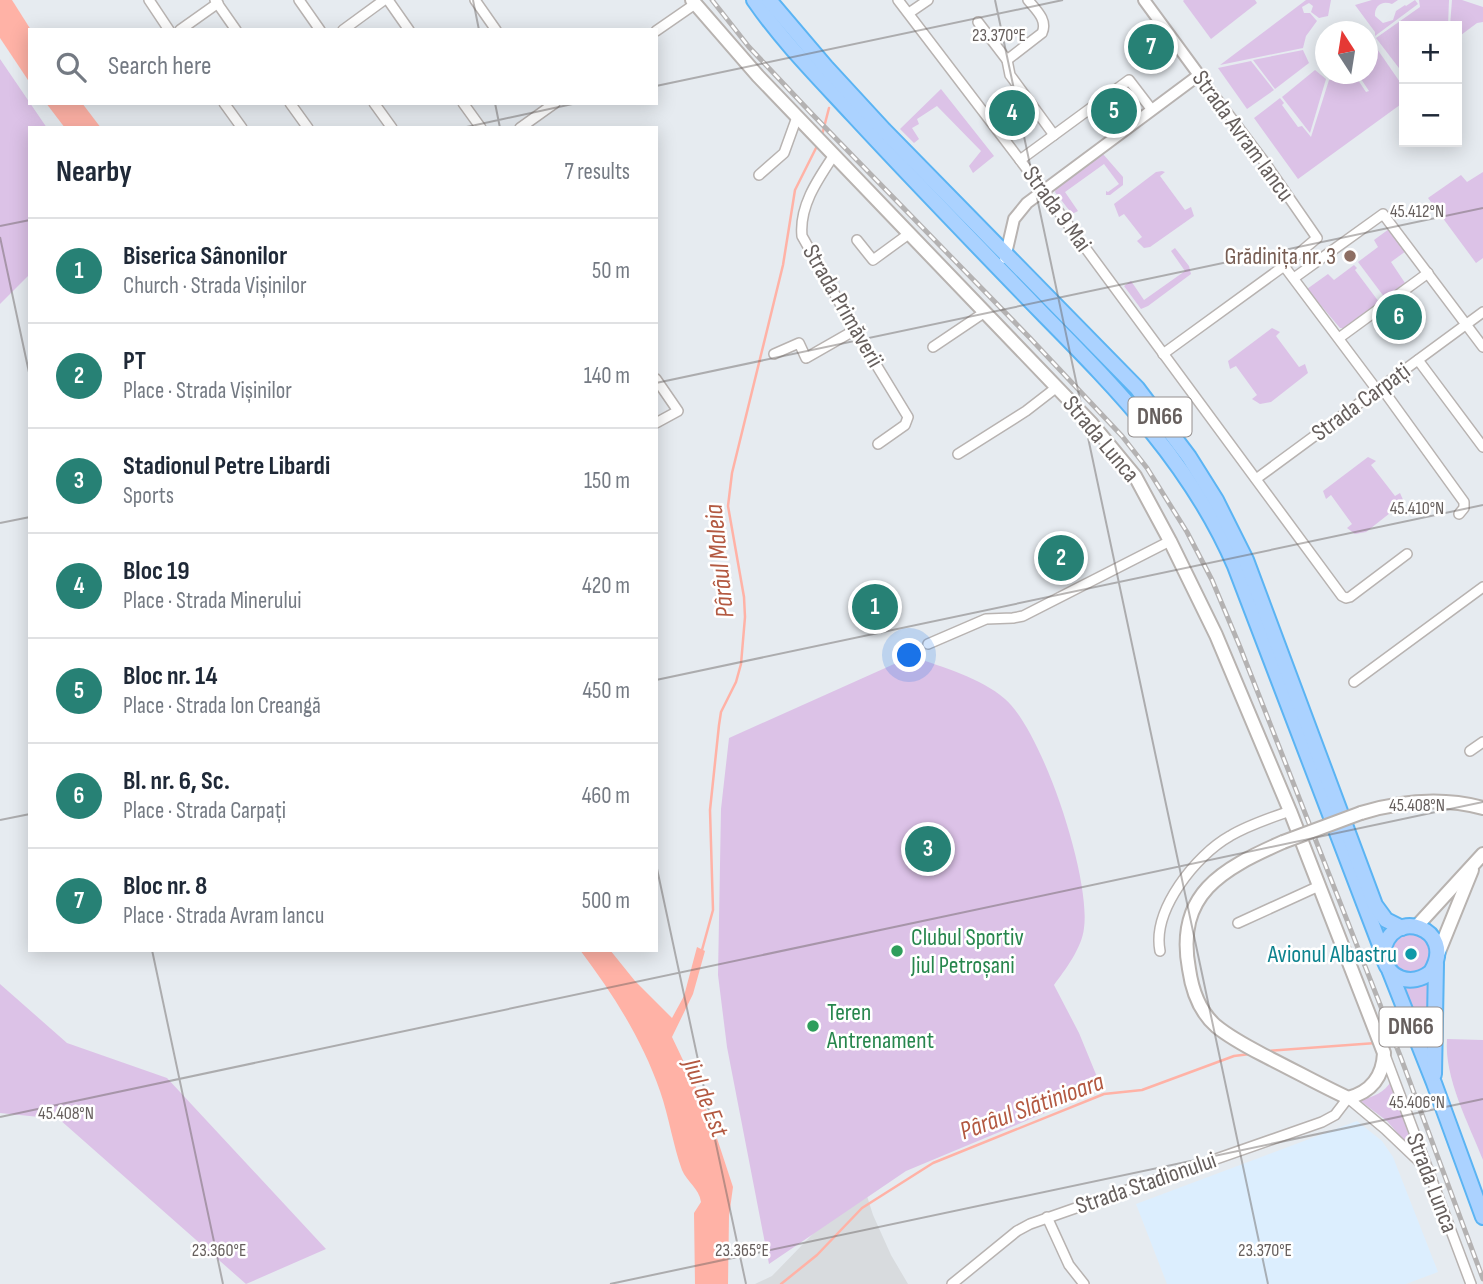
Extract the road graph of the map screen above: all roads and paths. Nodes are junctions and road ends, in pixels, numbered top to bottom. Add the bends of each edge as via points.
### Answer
1 (149, 0) edge
2 (299, 0) edge
3 (386, 0) edge
4 (475, 0) edge
5 (754, 0) edge
6 (769, 0) edge
7 (898, 0) edge
8 (928, 0) edge
9 (1028, 0) edge
10 (1144, 0) edge
11 (216, 1) edge
12 (693, 2) edge
13 (909, 13) junction
14 (978, 22) dead end
15 (168, 28) edge
16 (182, 28) edge
17 (235, 28) edge
18 (319, 28) edge
19 (346, 28) edge
20 (407, 28) edge
21 (495, 28) edge
22 (658, 29) edge
23 (1007, 60) junction
24 (1199, 75) junction
25 (850, 103) junction
26 (225, 105) edge
27 (291, 105) edge
28 (375, 105) edge
29 (464, 105) edge
30 (551, 105) edge
31 (1152, 110) junction
32 (797, 117) junction
33 (241, 126) edge
34 (307, 126) edge
35 (391, 126) edge
36 (480, 126) edge
37 (523, 126) edge
38 (1054, 135) junction
39 (834, 155) junction
40 (1020, 160) junction
41 (759, 176) dead end
42 (1044, 191) junction
43 (909, 233) junction
44 (857, 240) dead end
45 (1002, 261) junction
46 (1284, 266) junction
47 (1428, 273) junction
48 (1293, 278) junction
49 (985, 312) junction
50 (1483, 312) edge
51 (1466, 324) junction
52 (855, 330) junction
53 (1339, 338) junction
54 (933, 347) dead end
55 (1483, 347) edge
56 (1163, 354) junction
57 (774, 355) dead end
58 (1418, 360) junction
59 (658, 382) edge
60 (1057, 387) junction
61 (1379, 388) junction
62 (658, 423) edge
63 (878, 444) dead end
64 (1483, 447) edge
65 (958, 454) dead end
66 (1256, 479) junction
67 (1459, 514) dead end
68 (1170, 541) junction
69 (1407, 554) dead end
70 (1483, 587) edge
71 (928, 644) dead end
72 (1354, 682) dead end
73 (1483, 742) edge
74 (1470, 751) dead end
75 (1483, 808) edge
76 (1290, 810) junction
77 (1479, 859) edge
78 (1319, 886) junction
79 (1238, 923) dead end
80 (1409, 927) junction
81 (1160, 951) dead end
82 (1383, 953) junction
83 (1437, 959) junction
84 (1389, 971) junction
85 (1384, 1053) junction
86 (1434, 1083) junction
87 (1348, 1098) junction
88 (1426, 1169) junction
89 (1048, 1217) junction
90 (1483, 1217) edge
91 (952, 1284) edge
92 (1084, 1284) edge
93 (1471, 1284) edge

1 - 15 street
2 - 18 street
3 - 19 street
3 - 20 street
4 - 21 street
5 - 25 main road, DN66 via 795,52
6 - 25 main road, DN66
7 - 13 street, Strada 9 Mai
8 - 13 street
9 - 23 street via 1045,27
10 - 24 street, Strada Avram Iancu
11 - 16 street
11 - 17 street
12 - 22 street
12 - 32 main road, Strada Lunca
13 - 40 street, Strada 9 Mai
14 - 23 street
23 - 38 street via 1010,75
24 - 31 street
24 - 46 street, Strada Avram Iancu via 1317,238
25 - 45 main road, DN66
26 - 33 street
27 - 34 street
28 - 35 street
29 - 36 street
30 - 37 street
31 - 38 street via 1129,80
31 - 42 street
32 - 39 main road, Strada Lunca
32 - 41 street via 784,153
38 - 40 street
39 - 43 main road, Strada Lunca
39 - 52 street, Strada Primăverii via 813,188 804,211 802,236
40 - 42 street, Strada 9 Mai
42 - 45 street via 1014,219
42 - 56 street, Strada 9 Mai
43 - 44 street via 873,260
43 - 49 main road, Strada Lunca
45 - 80 main road, DN66 via 1137,388 1216,500 1259,592 1376,905 1386,920
45 - 82 main road, DN66 via 1136,410 1211,517 1235,566
46 - 48 street
46 - 56 street
47 - 48 street via 1383,214
47 - 51 street
47 - 53 street
48 - 53 street
49 - 54 street
49 - 60 main road, Strada Lunca
50 - 51 street, Strada Carpați
51 - 55 street
51 - 58 street, Strada Carpați
52 - 57 street via 806,358 799,343
52 - 63 street, Strada Primăverii via 908,417 905,425
53 - 61 street
56 - 66 street, Strada 9 Mai
58 - 61 street, Strada Carpați
58 - 64 street
59 - 62 street via 678,411
60 - 65 street
60 - 68 main road, Strada Lunca via 1120,455
61 - 66 street, Strada Carpați
61 - 67 street via 1464,502
66 - 69 street, Strada 9 Mai via 1346,598
68 - 71 street via 1023,616 986,619
68 - 76 main road, Strada Lunca via 1241,691
70 - 72 street
73 - 74 street
75 - 87 main road, bridge via 1422,802 1361,813 1242,861 1215,881 1196,904 1186,928 1189,972 1198,1000 1213,1024
76 - 78 main road, Strada Lunca
76 - 81 street via 1230,835 1203,858 1164,914 1158,933
77 - 80 main road
77 - 83 main road
78 - 79 street
78 - 85 main road, Strada Lunca
80 - 82 main road via 1387,940
80 - 83 main road via 1432,936
82 - 84 main road
83 - 84 main road via 1424,978 1415,981 1405,981
83 - 86 main road, DN66
84 - 86 main road, DN66
85 - 87 main road via 1374,1084
85 - 88 street, Strada Lunca
86 - 90 main road, DN66
87 - 88 street
87 - 89 street, Strada Stadionului via 1335,1115 1322,1122
88 - 93 street, Strada Lunca
89 - 91 street, Strada Stadionului via 1017,1231
89 - 92 street via 1069,1265

